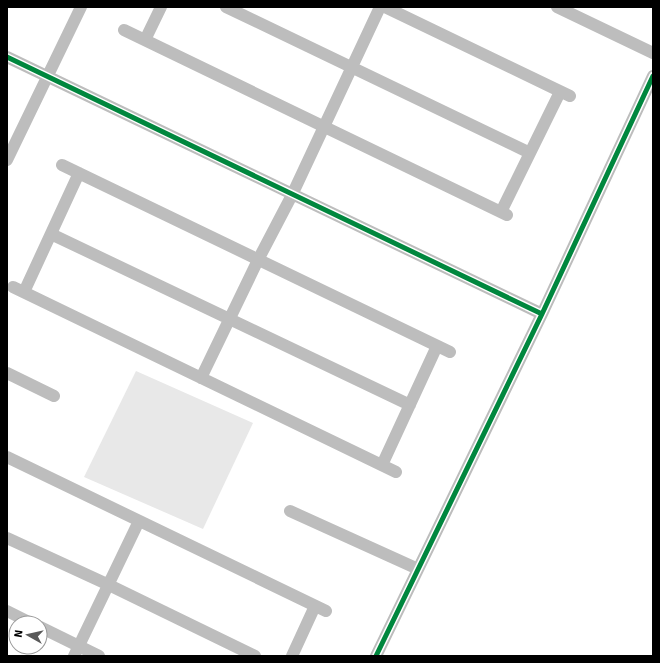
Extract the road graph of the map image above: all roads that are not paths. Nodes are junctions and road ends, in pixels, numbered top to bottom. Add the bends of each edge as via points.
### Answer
1 (81, 7) edge
2 (161, 7) edge
3 (226, 7) edge
4 (380, 7) edge
5 (385, 7) edge
6 (556, 7) edge
7 (124, 30) dead end
8 (145, 40) junction
9 (653, 53) edge
10 (7, 58) edge
11 (352, 68) junction
12 (653, 76) edge
13 (48, 77) junction
14 (324, 127) junction
15 (530, 153) junction
16 (7, 160) edge
17 (62, 165) dead end
18 (79, 173) junction
19 (292, 195) junction
20 (51, 234) junction
21 (258, 260) junction
22 (13, 287) dead end
23 (24, 292) junction
24 (542, 314) junction
25 (230, 319) junction
26 (437, 346) junction
27 (450, 352) dead end
28 (7, 373) edge
29 (201, 378) junction
30 (54, 396) dead end
31 (410, 405) junction
32 (7, 457) edge
33 (382, 466) junction
34 (396, 472) dead end
35 (290, 511) dead end
36 (139, 521) junction
37 (7, 538) edge
38 (418, 569) junction
39 (109, 585) junction
40 (48, 632) edge
41 (77, 651) edge
42 (99, 656) edge
43 (255, 656) edge
44 (292, 656) edge
45 (376, 656) edge

1 - 13 street
2 - 8 street
3 - 11 street
4 - 11 street
5 - 15 street via 565,94
6 - 9 street
7 - 8 street
8 - 14 street
10 - 13 street
11 - 14 street
11 - 15 street
12 - 24 street
13 - 16 street
13 - 19 street
14 - 15 street via 504,214
14 - 19 street
17 - 18 street
18 - 20 street
18 - 21 street
19 - 21 street
19 - 24 street
20 - 23 street
20 - 25 street
21 - 25 street
21 - 26 street
22 - 23 street
23 - 29 street
24 - 38 street
25 - 29 street
25 - 31 street
26 - 27 street
26 - 31 street
28 - 30 street
29 - 33 street
31 - 33 street
32 - 36 street
33 - 34 street
35 - 38 street
36 - 39 street
36 - 44 street via 320,608
37 - 39 street
38 - 45 street
39 - 41 street
39 - 43 street
40 - 41 street
41 - 42 street

